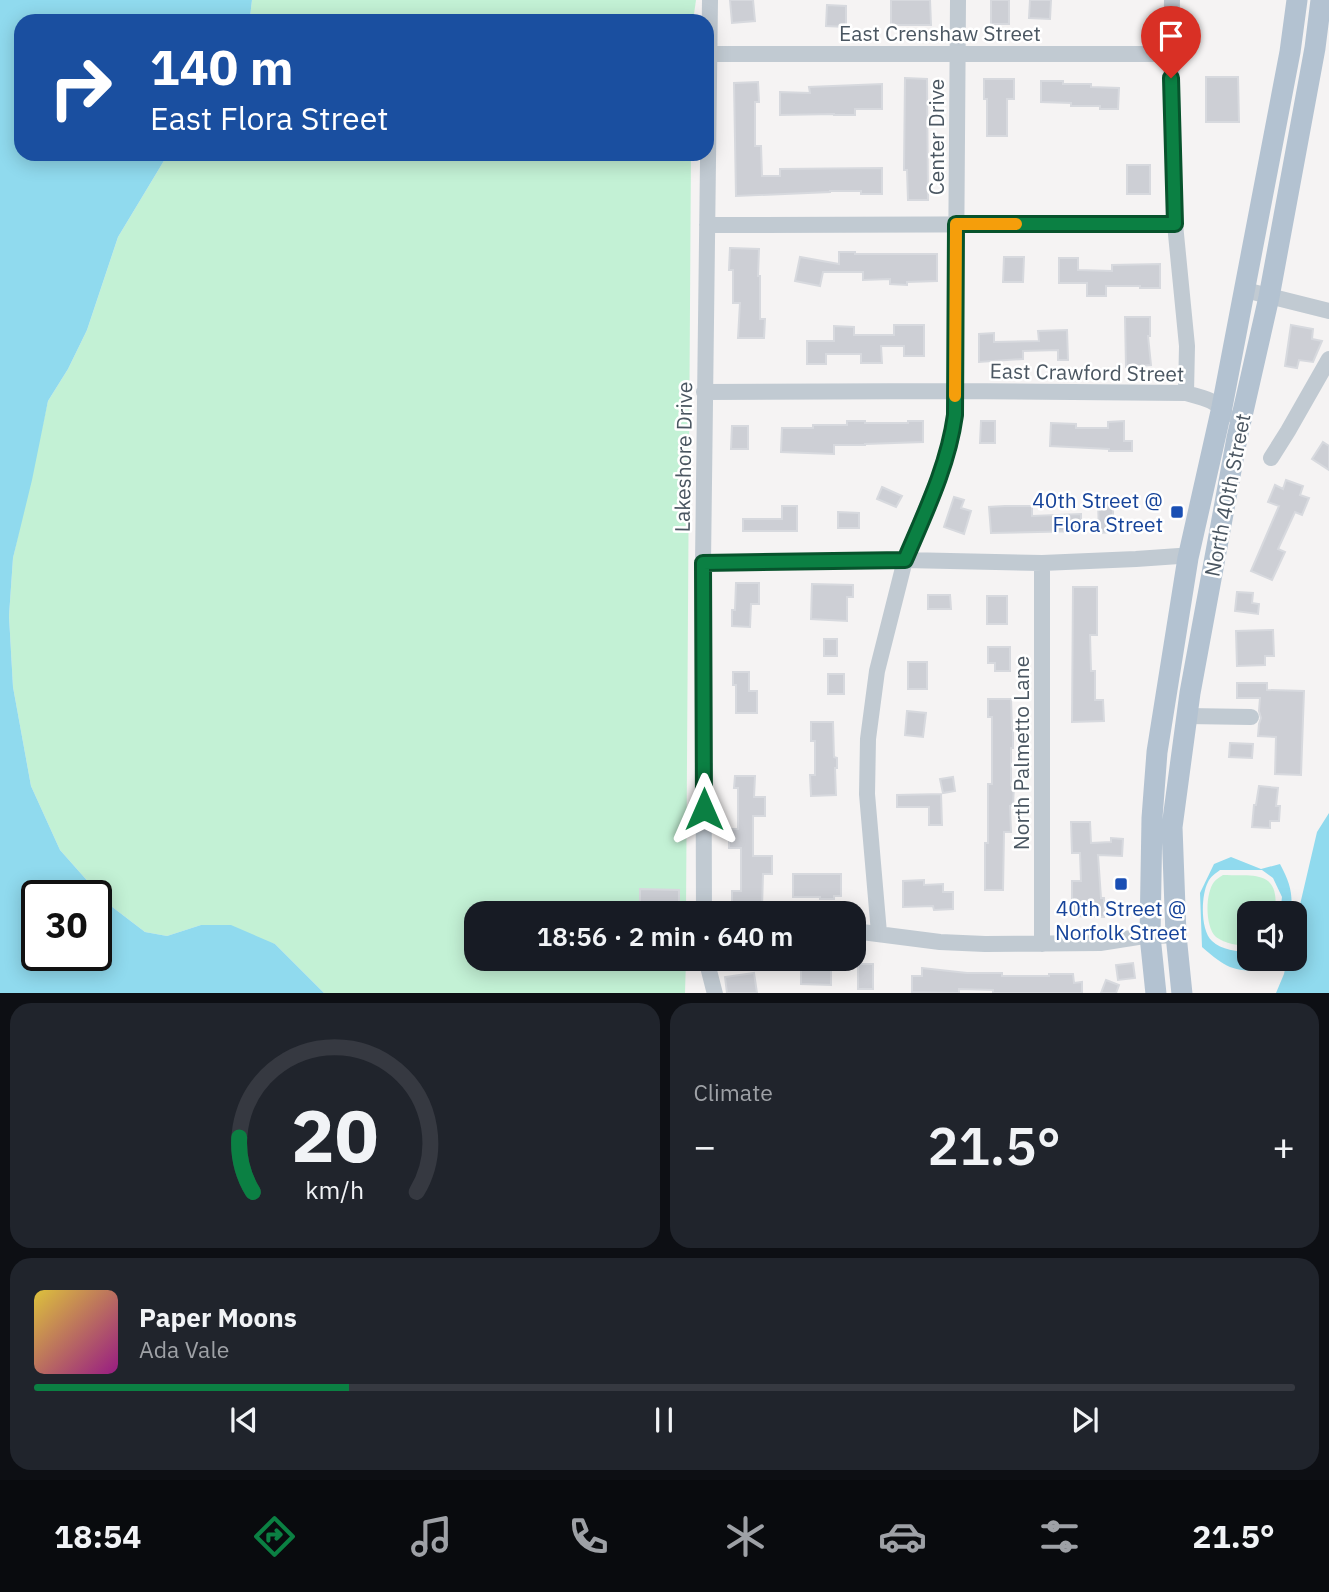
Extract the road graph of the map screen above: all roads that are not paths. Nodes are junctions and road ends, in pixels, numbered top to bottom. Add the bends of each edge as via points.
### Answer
1 (958, 0) edge
2 (1172, 0) edge
3 (1297, 0) edge
4 (1321, 0) edge
5 (714, 54) edge
6 (957, 54) junction
7 (1171, 54) junction
8 (708, 161) edge
9 (956, 224) junction
10 (1175, 224) junction
11 (707, 225) junction
12 (1244, 290) junction
13 (1269, 297) junction
14 (1329, 311) edge
15 (1329, 359) edge
16 (955, 391) junction
17 (704, 392) junction
18 (1186, 393) junction
19 (1222, 407) junction
20 (1237, 438) junction
21 (1270, 458) dead end
22 (1188, 558) junction
23 (905, 560) junction
24 (1042, 562) junction
25 (703, 563) junction
26 (1187, 716) junction
27 (1251, 717) dead end
28 (704, 901) edge
29 (866, 932) edge
30 (879, 933) junction
31 (1176, 935) junction
32 (1150, 936) junction
33 (1042, 944) junction
34 (709, 971) edge
35 (715, 993) edge
36 (1156, 993) edge
37 (1182, 993) edge

1 - 6 street, Center Drive
2 - 7 street
3 - 12 main road, North 40th Street
4 - 13 main road, North 40th Street
5 - 6 street, East Crenshaw Street
6 - 7 street, East Crenshaw Street
6 - 9 street, Center Drive
7 - 10 street
8 - 11 street, Lakeshore Drive
9 - 10 street
9 - 11 street
9 - 16 street, Center Drive
10 - 18 street via 1187,346
11 - 17 street, Lakeshore Drive
12 - 13 street
12 - 19 main road, North 40th Street
13 - 14 street
13 - 20 main road, North 40th Street
15 - 21 street
16 - 17 street, East Crawford Street
16 - 18 street, East Crawford Street
16 - 23 street, Center Drive via 951,440
17 - 25 street, Lakeshore Drive
18 - 19 street, East Crawford Street
19 - 20 street
19 - 22 main road, North 40th Street
20 - 26 main road, North 40th Street
22 - 24 street
22 - 32 main road, North 40th Street via 1157,752
23 - 24 street
23 - 25 street
23 - 30 street, Center Drive via 877,671 868,739 867,794
24 - 33 street, North Palmetto Lane
25 - 28 street, Lakeshore Drive
26 - 27 street
26 - 31 main road, North 40th Street via 1172,827
29 - 30 street
30 - 33 street via 940,942
31 - 32 street
31 - 37 main road, North 40th Street
32 - 33 street
32 - 36 main road, North 40th Street
34 - 35 street

